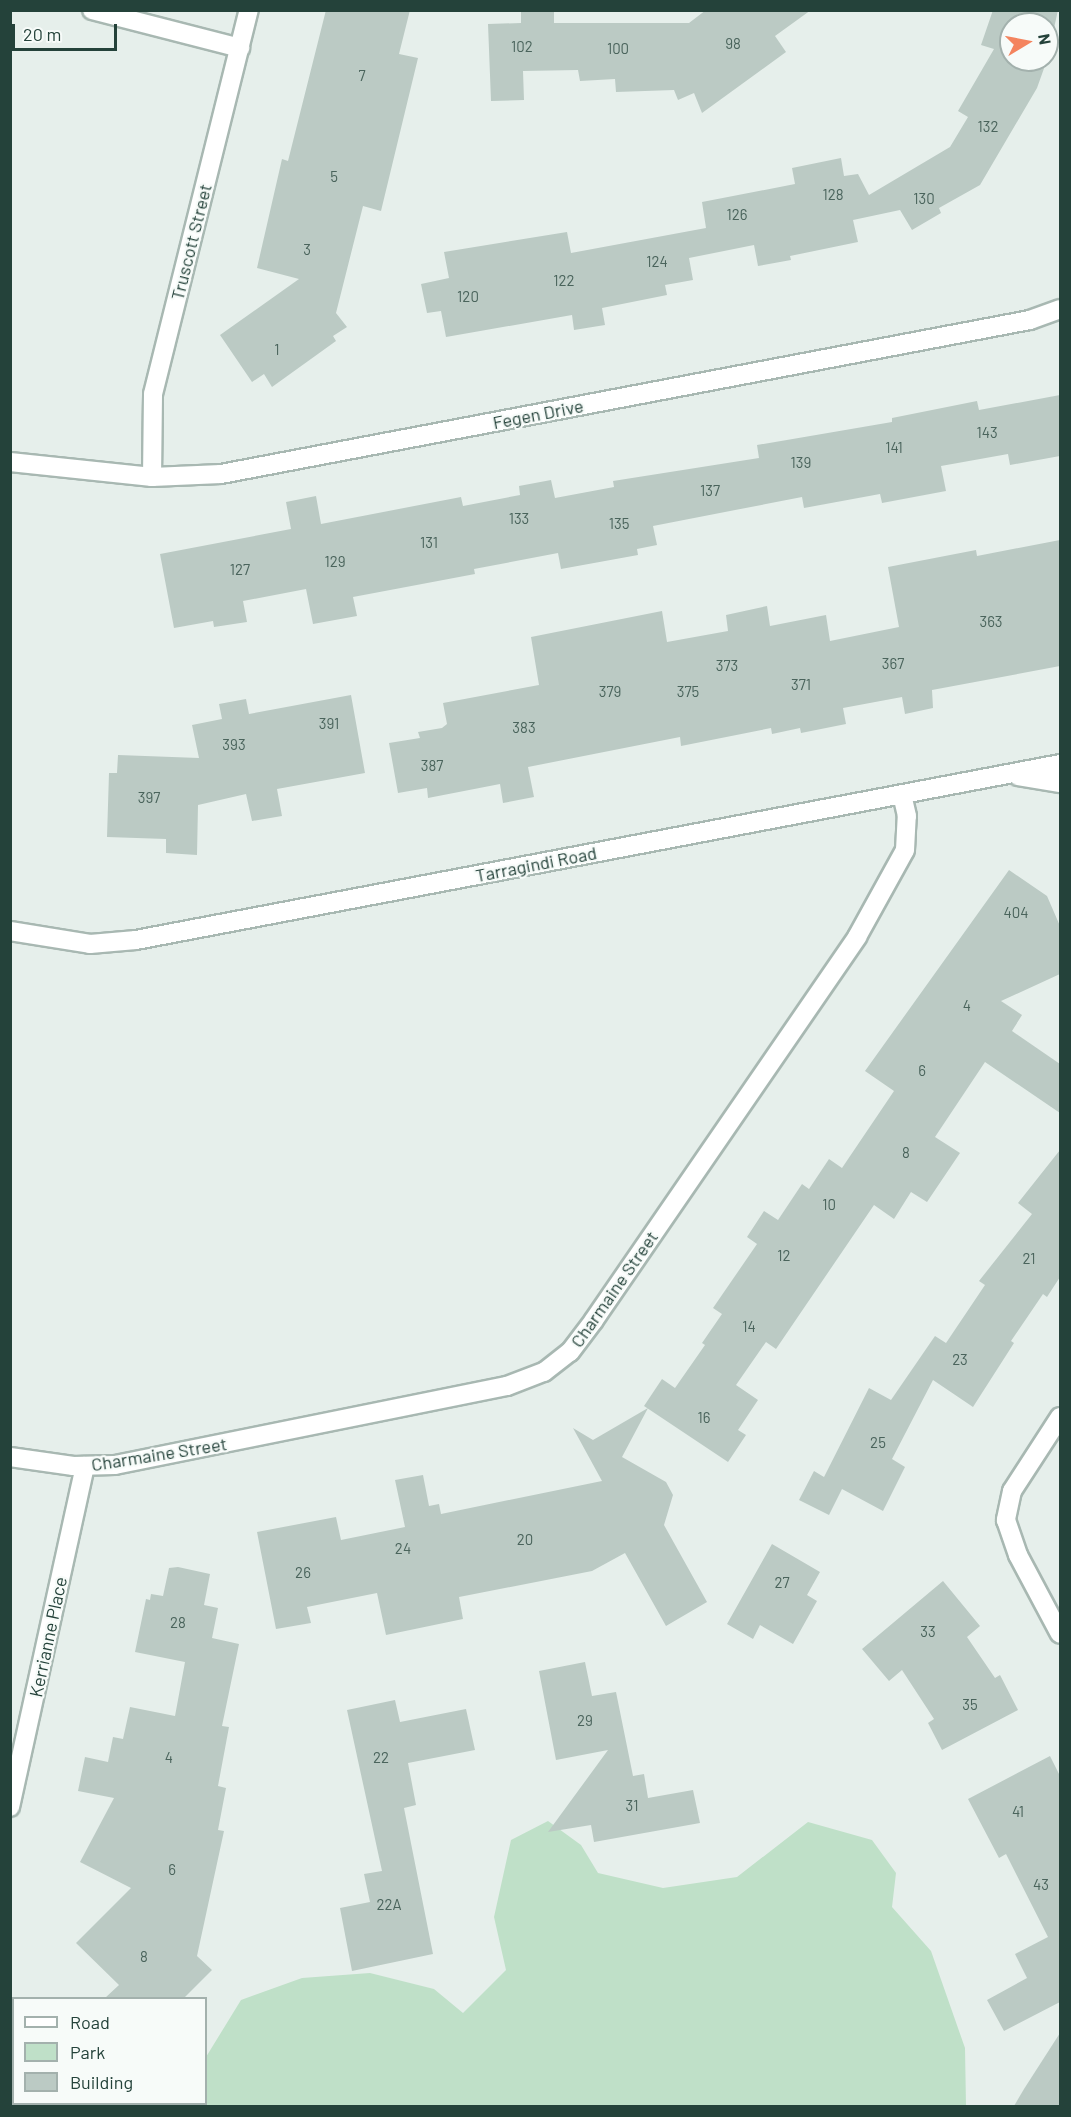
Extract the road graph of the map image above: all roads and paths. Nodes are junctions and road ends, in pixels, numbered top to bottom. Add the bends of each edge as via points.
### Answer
1 (92, 10) edge
2 (249, 10) edge
3 (240, 48) junction
4 (1060, 309) edge
5 (10, 462) edge
6 (152, 477) junction
7 (1060, 764) edge
8 (1006, 774) junction
9 (1060, 783) edge
10 (902, 795) junction
11 (10, 931) edge
12 (1060, 1417) edge
13 (10, 1457) edge
14 (85, 1466) junction
15 (1060, 1634) edge
16 (10, 1807) edge

1 - 3 street
2 - 3 street, Truscott Street
3 - 6 street, Truscott Street via 153,394
4 - 6 street, Fegen Drive via 1030,320 221,474
5 - 6 street, Fegen Drive
7 - 8 street, Tarragindi Road
8 - 9 street
8 - 10 street, Tarragindi Road
10 - 11 street, Tarragindi Road via 136,940 90,944
10 - 14 street, Charmaine Street via 907,816 904,850 857,937 570,1352 544,1372 507,1386 129,1462
12 - 15 street via 1012,1491 1006,1520 1018,1555
13 - 14 street, Charmaine Street
14 - 16 street, Kerrianne Place

